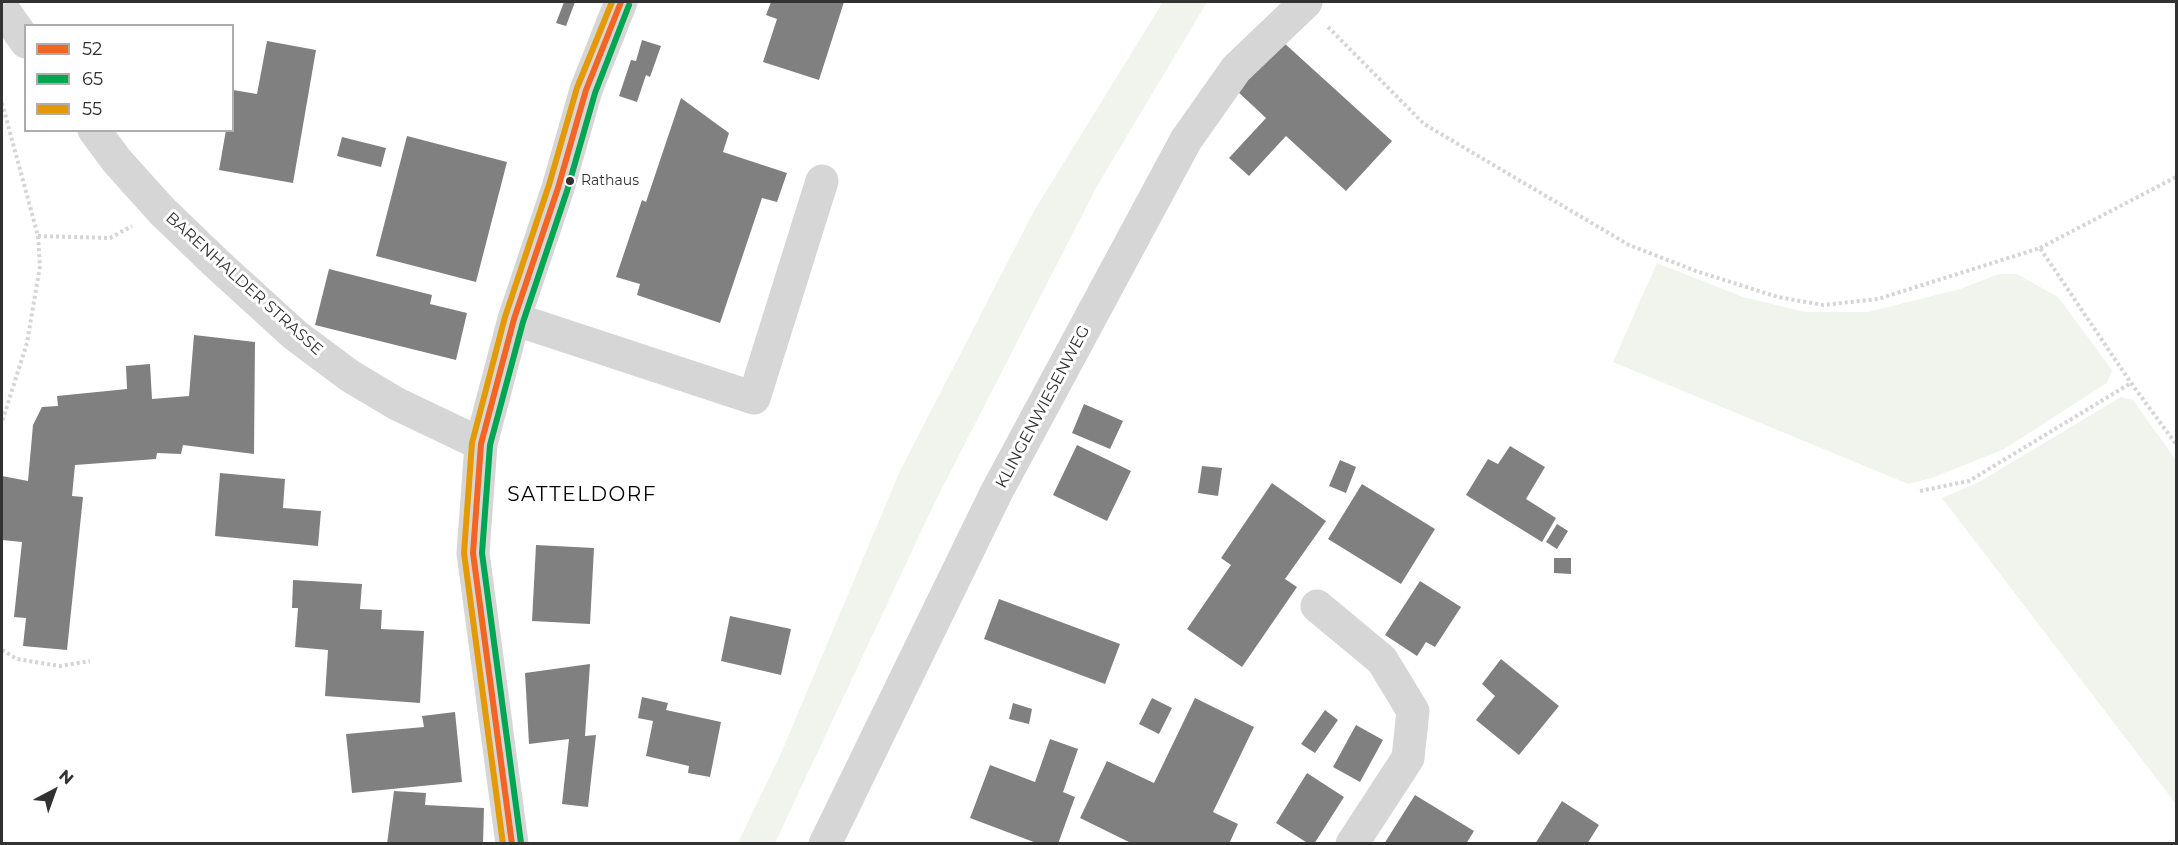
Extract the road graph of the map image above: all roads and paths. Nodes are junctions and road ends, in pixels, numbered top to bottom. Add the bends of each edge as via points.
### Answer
1 (621, 2) edge
2 (1305, 3) edge
3 (2, 8) edge
4 (16, 39) edge
5 (2, 103) edge
6 (96, 132) edge
7 (2176, 177) edge
8 (822, 182) dead end
9 (162, 211) junction
10 (38, 236) junction
11 (2040, 248) junction
12 (514, 319) junction
13 (2131, 383) junction
14 (2, 422) edge
15 (481, 444) junction
16 (2176, 444) edge
17 (1920, 491) dead end
18 (1317, 606) dead end
19 (2, 651) edge
20 (90, 661) dead end
21 (512, 843) edge
22 (825, 843) edge
23 (1352, 843) edge

1 - 12 street via 585,90 558,188
2 - 11 path via 1424,124 1629,245 1696,271 1778,297 1823,305 1878,299
2 - 22 street, KLINGENWIESENWEG via 1236,69 1186,140 996,493
3 - 4 street
5 - 10 path
6 - 9 street, BARENHALDER STRASSE
7 - 11 path
8 - 12 street via 754,398
9 - 10 path via 110,238
9 - 15 street, BARENHALDER STRASSE via 295,335 351,376 397,404
10 - 14 path via 40,266 27,344
11 - 13 path
12 - 15 street
13 - 16 path
13 - 17 path via 1969,481
15 - 21 street via 473,553
18 - 23 street via 1382,660 1413,711 1408,758
19 - 20 path via 17,659 60,666

